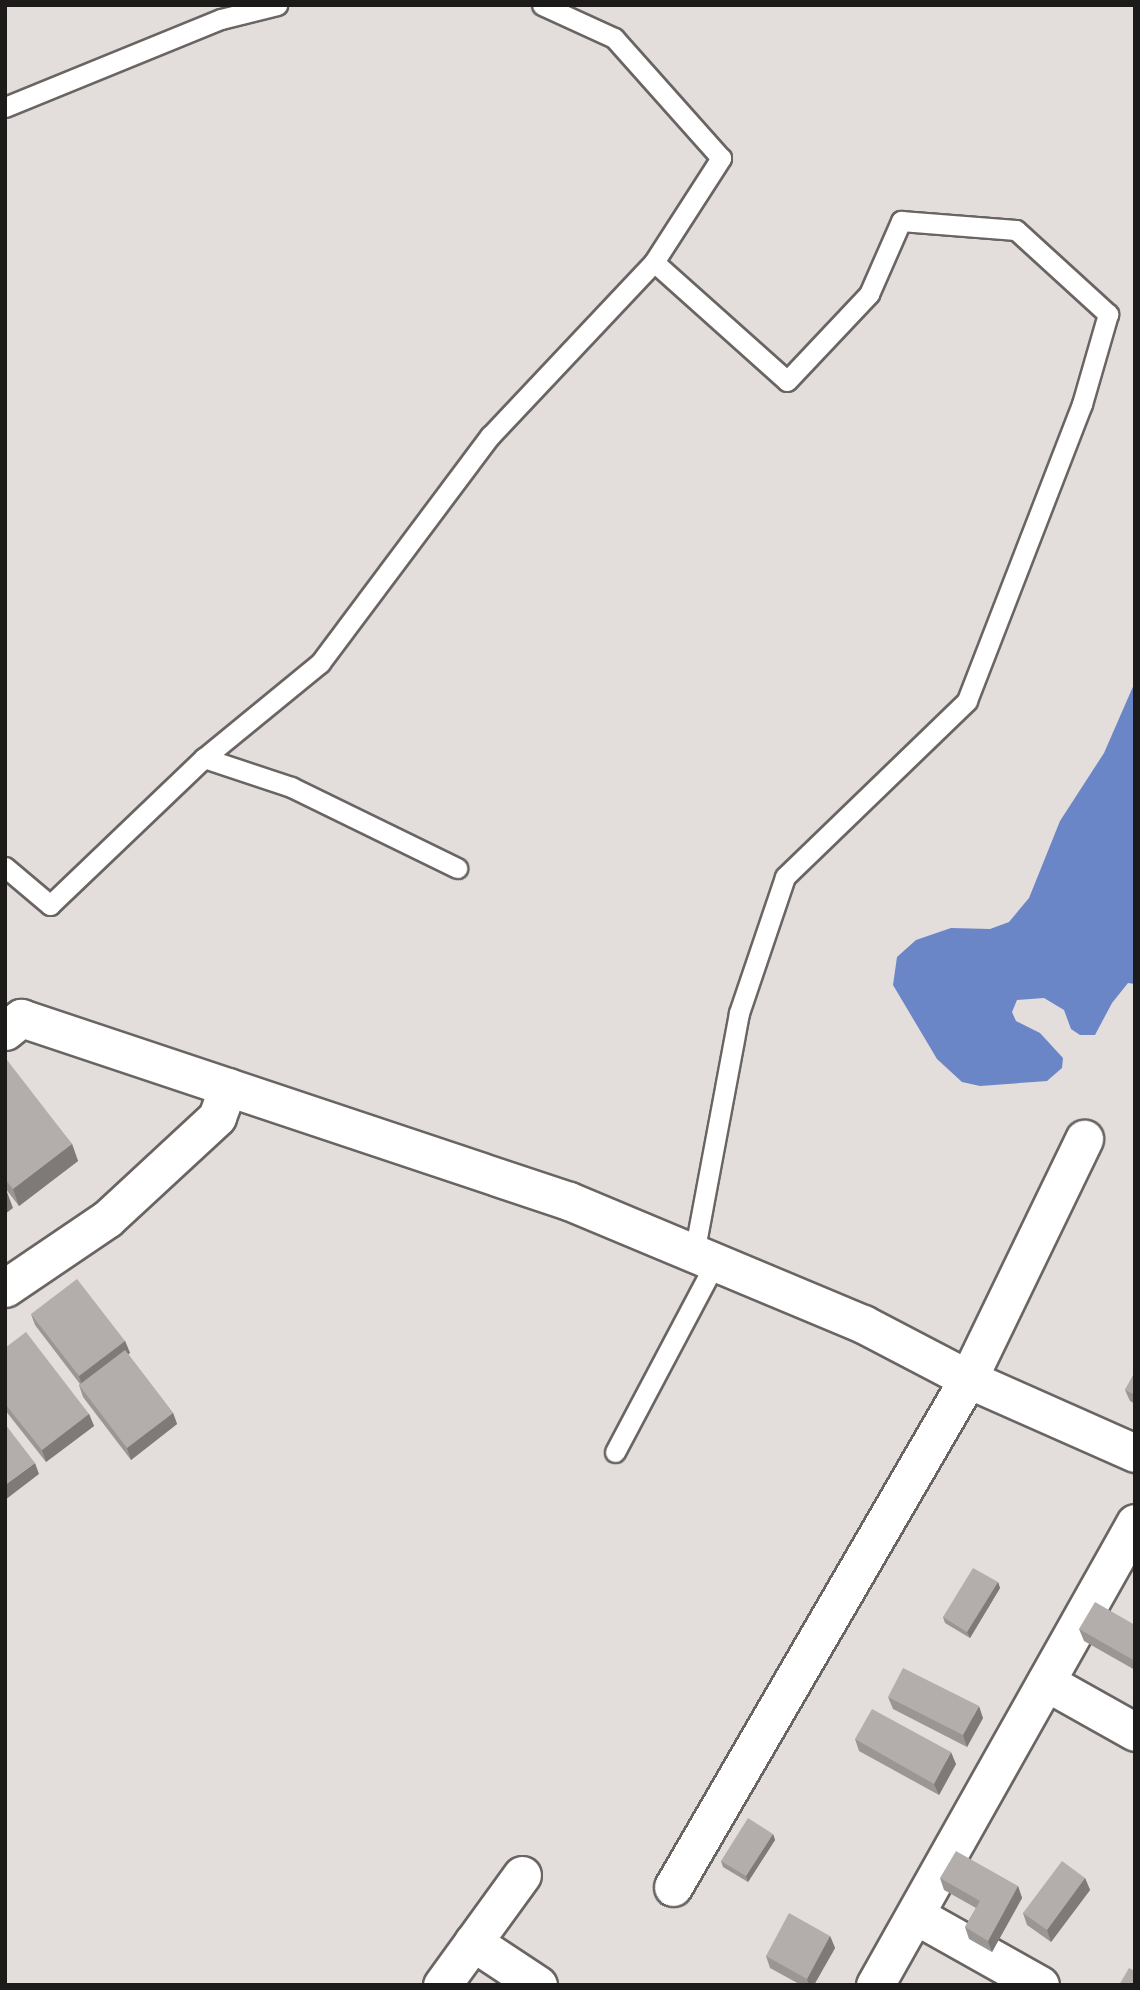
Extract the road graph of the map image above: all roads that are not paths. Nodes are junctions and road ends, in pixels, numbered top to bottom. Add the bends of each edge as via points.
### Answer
1 (277, 5) edge
2 (542, 5) edge
3 (5, 107) edge
4 (654, 262) junction
5 (204, 758) junction
6 (5, 867) edge
7 (457, 868) dead end
8 (10, 1018) edge
9 (228, 1087) junction
10 (1084, 1139) dead end
11 (704, 1258) junction
12 (5, 1288) edge
13 (968, 1379) junction
14 (615, 1452) dead end
15 (1135, 1452) edge
16 (1135, 1523) edge
17 (1046, 1682) junction
18 (1135, 1732) edge
19 (522, 1875) dead end
20 (673, 1887) dead end
21 (917, 1916) junction
22 (473, 1942) junction
23 (442, 1985) edge
24 (538, 1985) edge
25 (875, 1985) edge
26 (1040, 1985) edge

1 - 3 lane via 221,19
2 - 4 lane via 614,38 721,158
4 - 5 lane via 490,436 320,663
4 - 11 lane via 788,381 869,294 901,221 1016,230 1108,314 1082,404 967,701 785,877 739,1013
5 - 6 lane via 50,905
5 - 7 lane via 291,787
8 - 9 street
9 - 11 street via 569,1201
9 - 12 street via 217,1117 107,1219
10 - 13 street
11 - 13 street via 863,1324
11 - 14 lane
13 - 15 street
13 - 20 street
16 - 17 street
17 - 18 street
17 - 21 street
19 - 22 street
21 - 25 street
21 - 26 street
22 - 23 street
22 - 24 street

